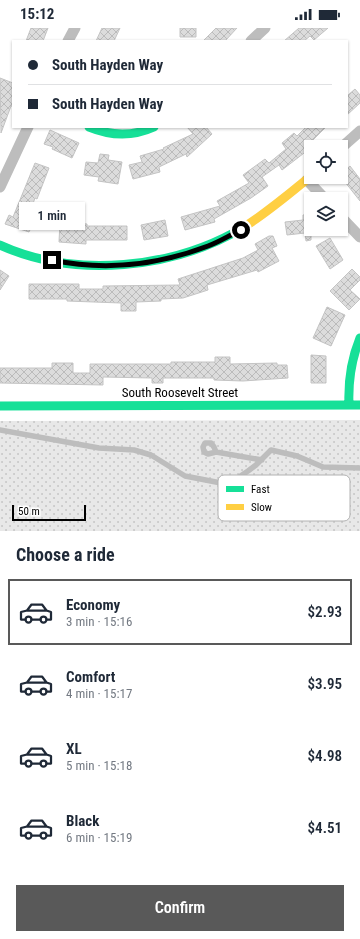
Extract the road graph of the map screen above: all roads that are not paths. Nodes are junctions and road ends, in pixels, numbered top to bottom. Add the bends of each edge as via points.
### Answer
1 (75, 28) edge
2 (265, 28) edge
3 (69, 40) edge
4 (252, 40) edge
5 (28, 128) edge
6 (91, 128) edge
7 (152, 128) edge
8 (360, 131) edge
9 (348, 142) edge
10 (1, 181) edge
11 (304, 182) edge
12 (314, 184) edge
13 (320, 192) edge
14 (348, 224) edge
15 (360, 237) edge
16 (0, 245) edge
17 (360, 338) edge
18 (349, 405) junction
19 (360, 405) edge
20 (0, 406) edge
21 (0, 430) edge
22 (216, 452) dead end
23 (262, 460) junction
24 (360, 468) edge
25 (243, 475) edge
26 (218, 482) edge

1 - 3 street
2 - 4 street
5 - 10 street
6 - 7 street via 116,135 132,135
8 - 9 street
11 - 16 street via 241,230 209,246 172,258 141,264 102,266 64,263 28,255
12 - 13 street
14 - 15 street
17 - 18 street via 353,353 348,381
18 - 19 street, South Roosevelt Street
18 - 20 street, South Roosevelt Street
21 - 26 lane via 99,448 134,450 151,456 185,476
22 - 23 lane
23 - 24 lane via 270,450 297,456 323,467
23 - 25 lane

